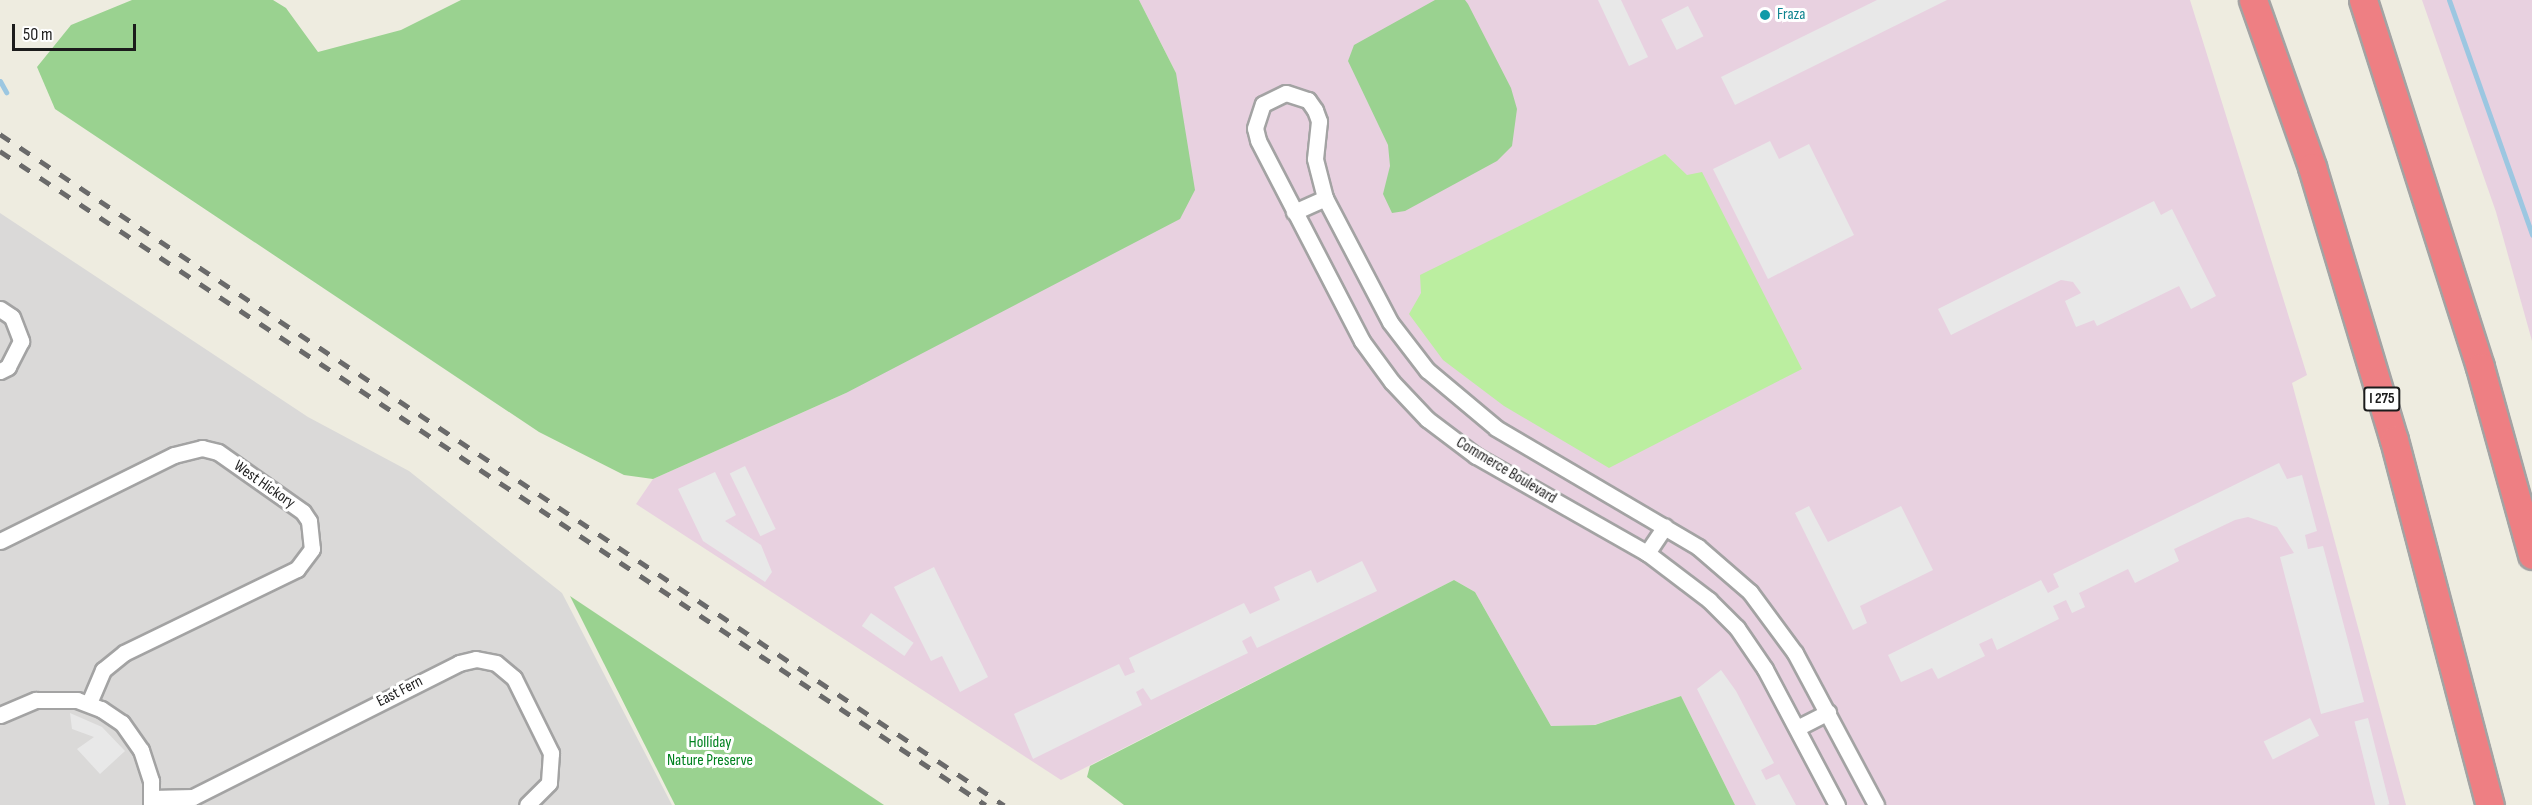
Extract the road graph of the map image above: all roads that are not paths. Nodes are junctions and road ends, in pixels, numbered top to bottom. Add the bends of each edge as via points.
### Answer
1 (2253, 0) edge
2 (2363, 0) edge
3 (1325, 198) junction
4 (1294, 212) junction
5 (0, 309) edge
6 (0, 371) edge
7 (1665, 526) junction
8 (0, 541) edge
9 (1647, 553) junction
10 (2532, 555) edge
11 (89, 703) junction
12 (1, 711) edge
13 (1828, 712) junction
14 (1797, 728) junction
15 (152, 802) edge
16 (527, 805) edge
17 (1837, 805) edge
18 (1876, 805) edge
19 (2490, 805) edge

1 - 19 highway, I 275 via 2312,167 2394,440
2 - 10 highway via 2476,357
3 - 4 street
3 - 4 street, Commerce Boulevard via 1315,159 1319,121 1315,110 1308,100 1286,93 1263,104 1255,128
3 - 7 street, Commerce Boulevard via 1390,322 1426,370 1496,428
4 - 9 street, Commerce Boulevard via 1362,341 1420,412 1476,456
5 - 6 street via 12,317 21,341 8,367
7 - 9 street
7 - 13 street, Commerce Boulevard via 1698,547 1750,592 1795,653
8 - 11 street, West Hickory via 174,454 202,448 218,452 303,512 309,521 312,549 297,569 124,653 103,670
9 - 14 street, Commerce Boulevard via 1709,600 1737,628
11 - 12 street via 65,698 36,699
11 - 15 street via 112,716 133,736 148,768
13 - 14 street
13 - 18 street, Commerce Boulevard
14 - 17 street, Commerce Boulevard
15 - 16 street, East Fern via 193,797 459,663 476,659 496,663 514,678 551,753 549,783

